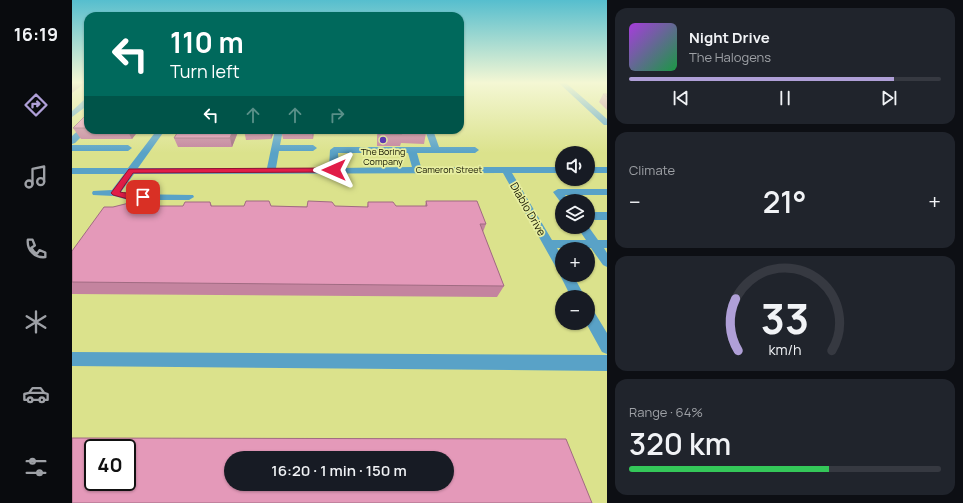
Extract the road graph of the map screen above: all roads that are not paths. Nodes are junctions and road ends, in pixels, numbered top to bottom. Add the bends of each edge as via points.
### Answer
1 (80, 106) edge
2 (588, 106) edge
3 (72, 115) edge
4 (607, 123) edge
5 (84, 130) edge
6 (158, 134) edge
7 (279, 134) edge
8 (430, 134) edge
9 (72, 141) edge
10 (72, 148) edge
11 (128, 148) dead end
12 (276, 148) junction
13 (313, 148) dead end
14 (412, 150) junction
15 (436, 150) junction
16 (475, 150) dead end
17 (270, 170) junction
18 (334, 170) junction
19 (417, 170) junction
20 (506, 170) junction
21 (555, 170) edge
22 (595, 170) edge
23 (607, 170) edge
24 (72, 171) edge
25 (131, 171) junction
26 (607, 192) edge
27 (97, 193) dead end
28 (115, 193) junction
29 (559, 194) edge
30 (188, 197) dead end
31 (595, 216) edge
32 (607, 216) edge
33 (548, 244) junction
34 (555, 244) edge
35 (595, 244) edge
36 (607, 244) edge
37 (595, 245) edge
38 (555, 256) edge
39 (607, 262) edge
40 (595, 326) edge
41 (607, 347) edge
42 (72, 359) edge
43 (607, 364) edge

1 - 3 street
2 - 4 street
5 - 9 street
6 - 25 street
7 - 12 street
8 - 15 street
10 - 11 street
12 - 13 street
12 - 17 street
14 - 15 street
14 - 18 street via 334,150
14 - 19 street
15 - 16 street
17 - 18 street, Cameron Street
17 - 25 street, Cameron Street
18 - 19 street, Cameron Street
19 - 20 street, Cameron Street
20 - 21 street, Cameron Street
20 - 33 street, Diablo Drive
22 - 23 street
24 - 25 street, Cameron Street
25 - 28 street
26 - 29 street via 558,192
27 - 28 street
28 - 30 street via 128,197
31 - 32 street
33 - 34 street
33 - 38 street, Diablo Drive
35 - 36 street
37 - 39 street
40 - 41 street
42 - 43 street

